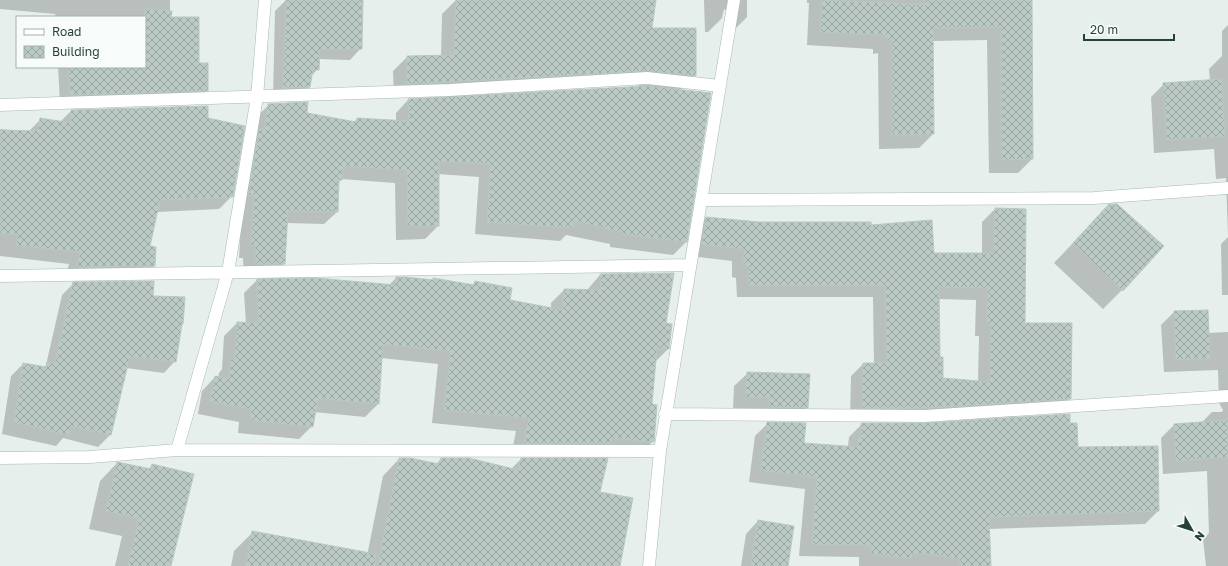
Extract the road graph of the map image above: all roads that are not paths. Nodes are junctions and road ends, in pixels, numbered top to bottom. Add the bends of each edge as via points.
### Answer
1 (265, 0) edge
2 (734, 0) edge
3 (720, 86) junction
4 (257, 97) junction
5 (0, 105) edge
6 (1228, 188) edge
7 (701, 200) junction
8 (690, 265) junction
9 (228, 272) junction
10 (0, 276) edge
11 (1228, 396) edge
12 (665, 414) junction
13 (177, 450) junction
14 (660, 451) junction
15 (0, 458) edge
16 (649, 566) edge

1 - 4 street
2 - 3 street
3 - 4 street via 647,78 450,90
3 - 7 street
4 - 5 street
4 - 9 street
6 - 7 street via 1094,198
7 - 8 street
8 - 9 street
8 - 12 street
9 - 10 street
9 - 13 street
11 - 12 street via 925,416
12 - 14 street
13 - 14 street
13 - 15 street via 90,457
14 - 16 street

